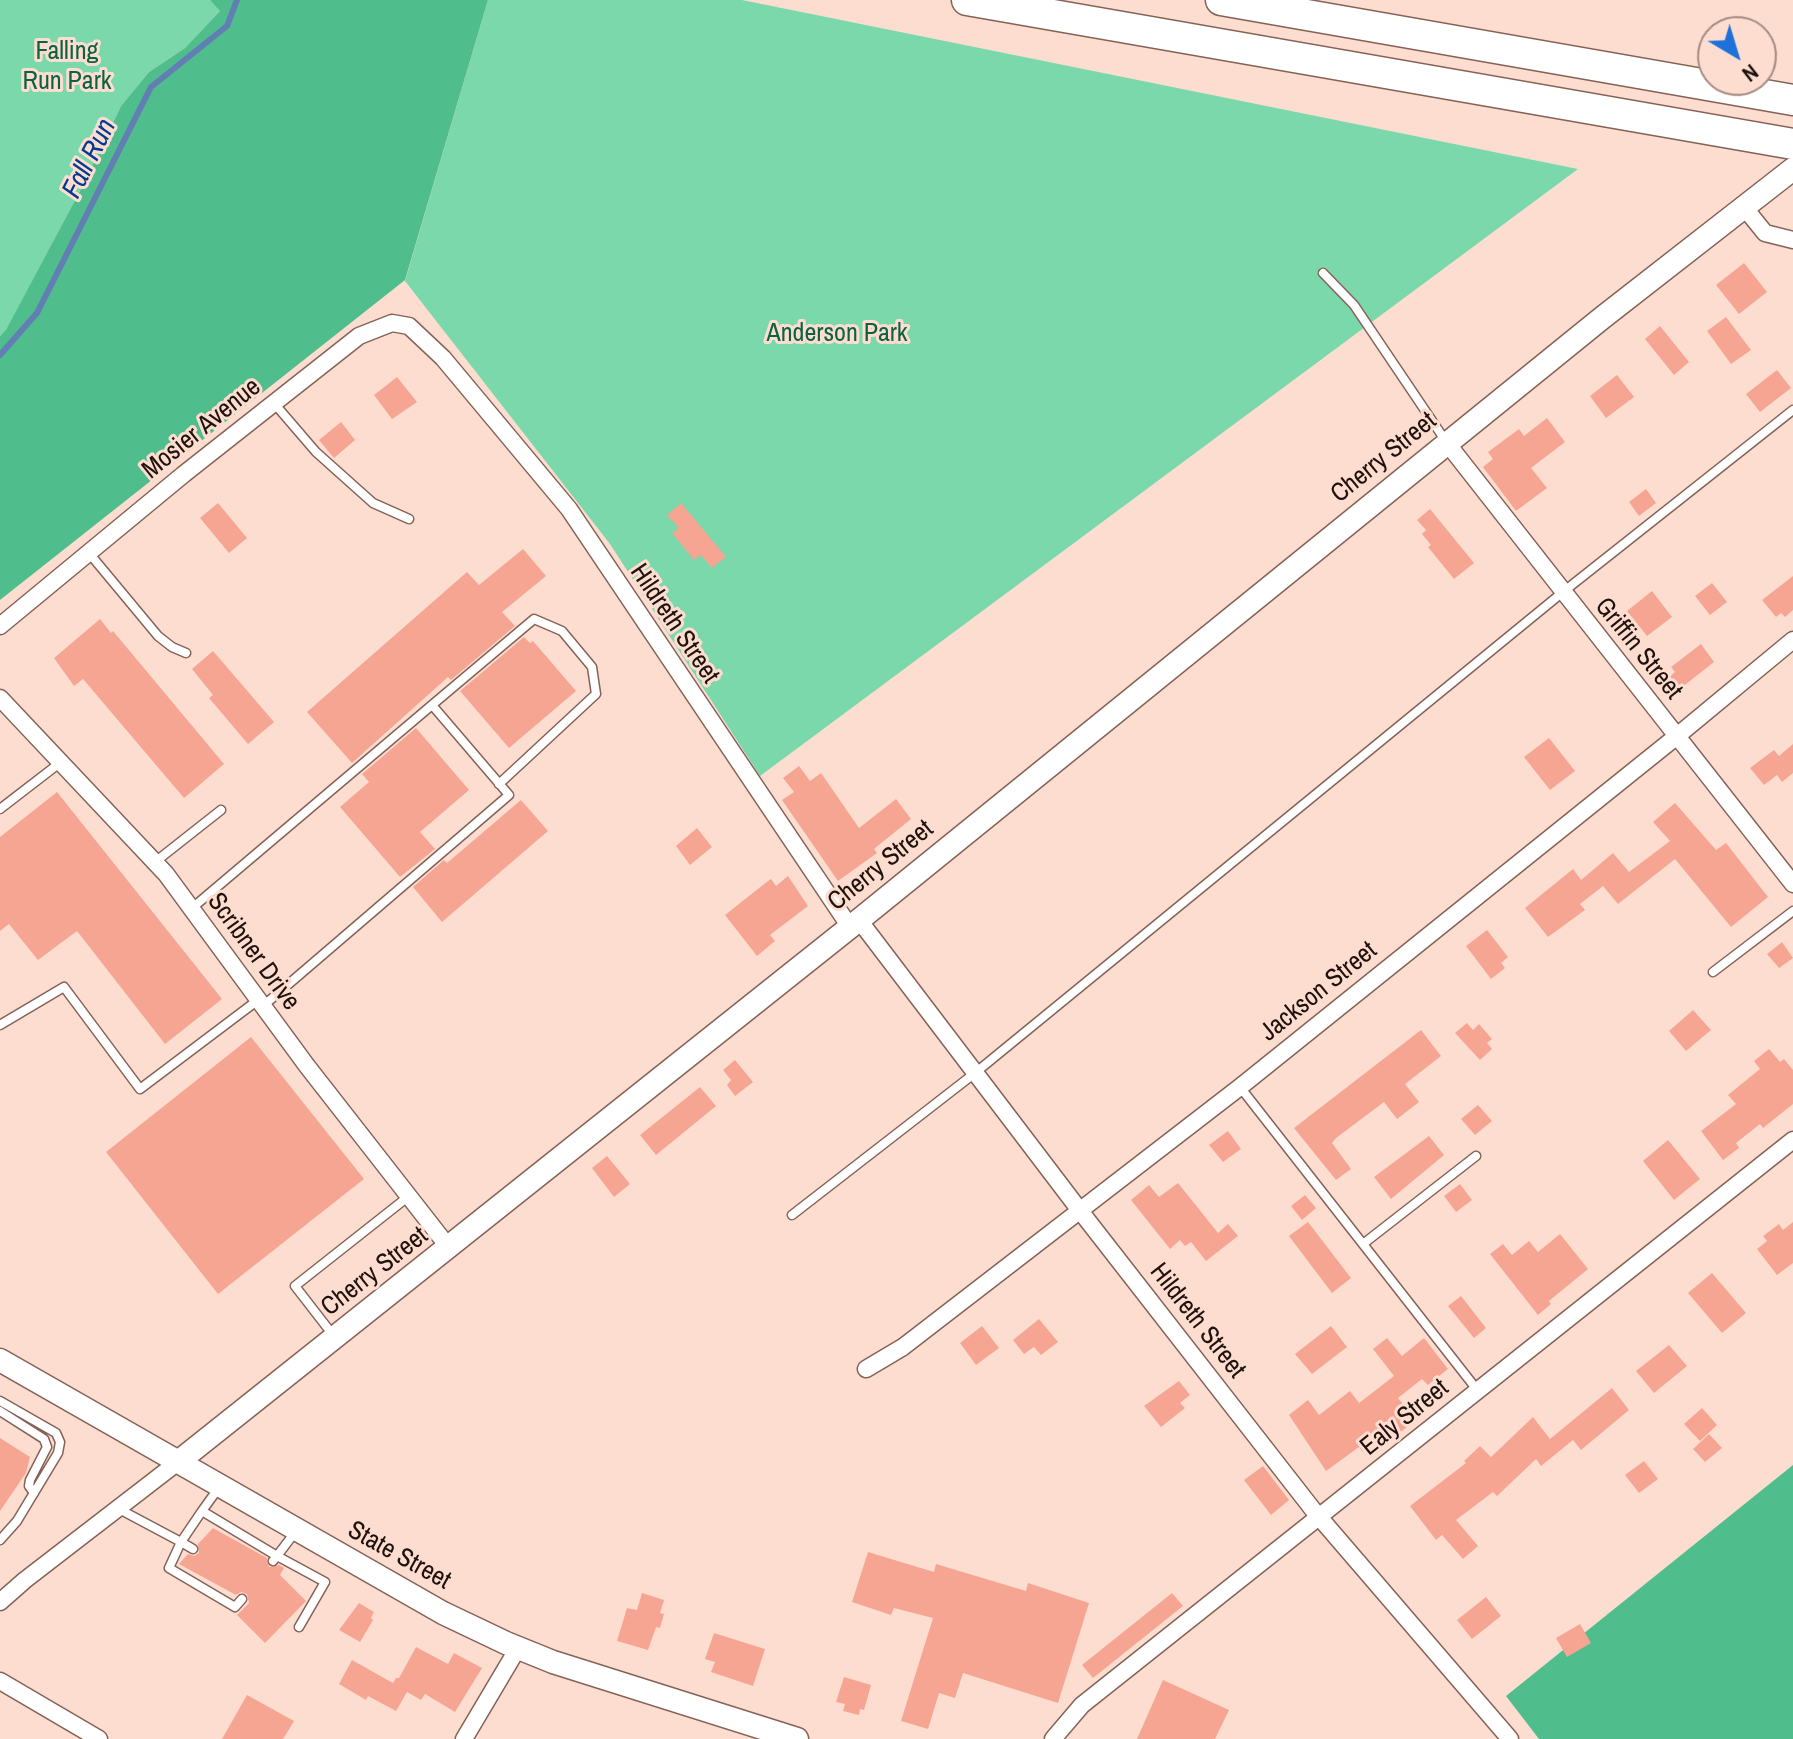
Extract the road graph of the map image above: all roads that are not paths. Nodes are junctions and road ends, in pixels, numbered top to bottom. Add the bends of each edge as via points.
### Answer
1 (967, 0) edge
2 (1221, 0) edge
3 (1787, 99) edge
4 (1793, 144) edge
5 (1793, 169) edge
6 (1744, 207) junction
7 (1793, 240) edge
8 (1323, 273) dead end
9 (443, 358) joint
10 (273, 402) junction
11 (1793, 410) edge
12 (1447, 443) junction
13 (409, 519) dead end
14 (89, 553) junction
15 (1563, 592) junction
16 (0, 626) edge
17 (1793, 640) edge
18 (186, 653) dead end
19 (0, 698) edge
20 (432, 705) junction
21 (1677, 736) junction
22 (61, 762) junction
23 (499, 784) junction
24 (0, 809) edge
25 (221, 810) dead end
26 (155, 862) junction
27 (1793, 884) edge
28 (191, 909) junction
29 (1793, 911) edge
30 (855, 924) junction
31 (1713, 972) dead end
32 (260, 1003) junction
33 (0, 1025) edge
34 (975, 1073) junction
35 (1240, 1087) junction
36 (1793, 1140) edge
37 (1476, 1156) dead end
38 (409, 1196) junction
39 (1081, 1212) junction
40 (792, 1215) dead end
41 (1363, 1244) junction
42 (450, 1249) junction
43 (336, 1339) junction
44 (0, 1360) edge
45 (866, 1369) dead end
46 (1478, 1391) junction
47 (0, 1401) edge
48 (0, 1411) edge
49 (178, 1462) junction
50 (220, 1486) junction
51 (34, 1493) junction
52 (118, 1508) junction
53 (202, 1511) junction
54 (1320, 1517) junction
55 (297, 1530) junction
56 (0, 1540) edge
57 (181, 1542) junction
58 (193, 1549) dead end
59 (275, 1558) junction
60 (242, 1599) dead end
61 (0, 1602) edge
62 (299, 1627) dead end
63 (518, 1648) junction
64 (0, 1681) edge
65 (99, 1739) edge
66 (464, 1739) edge
67 (797, 1739) edge
68 (1053, 1739) edge
69 (1510, 1739) edge

1 - 4 highway
2 - 3 highway
5 - 6 street, Cherry Street
6 - 7 street via 1765,233
6 - 12 street, Cherry Street
8 - 12 lane via 1354,305
9 - 10 street, Mosier Avenue via 409,326 383,325 359,336
9 - 30 street, Hildreth Street via 569,509
10 - 13 lane via 316,452 373,503
10 - 14 street, Mosier Avenue
11 - 15 lane
12 - 15 street, Griffin Street
12 - 30 street, Cherry Street
14 - 16 street, Mosier Avenue
14 - 18 lane via 158,636
15 - 21 street, Griffin Street
15 - 34 lane
17 - 21 street, Jackson Street
19 - 22 street, Scribner Drive
20 - 23 lane
20 - 23 lane via 534,619 562,631 592,667 596,694
20 - 28 lane
21 - 27 street, Griffin Street
21 - 35 street, Jackson Street
22 - 24 lane
22 - 26 street, Scribner Drive
23 - 32 lane via 509,795
25 - 26 lane
26 - 28 street, Scribner Drive
28 - 32 street, Scribner Drive
29 - 31 lane
30 - 34 street, Hildreth Street
30 - 42 street, Cherry Street
32 - 33 lane via 140,1089 64,987
32 - 38 street, Scribner Drive
34 - 39 street, Hildreth Street
34 - 40 lane
35 - 39 street, Jackson Street
35 - 41 lane
36 - 46 street, Ealy Street
37 - 41 lane
38 - 42 street, Scribner Drive
38 - 43 lane via 295,1286
39 - 45 street, Jackson Street via 903,1347
39 - 54 street, Hildreth Street
41 - 46 lane
42 - 43 street, Cherry Street
43 - 49 street, Cherry Street
44 - 49 street, State Street
46 - 54 street, Ealy Street
47 - 51 lane via 56,1433 60,1442
48 - 51 lane via 44,1439 47,1447 30,1480
49 - 50 street, State Street
49 - 52 street, Cherry Street
50 - 53 lane
50 - 55 street, State Street
51 - 56 lane
52 - 57 lane
52 - 61 street, Cherry Street
53 - 57 lane
53 - 59 lane
54 - 68 street, Ealy Street via 1082,1705
54 - 69 street, Hildreth Street
55 - 59 lane
55 - 63 street, State Street via 443,1613
57 - 58 lane
57 - 60 lane via 169,1568 235,1607
59 - 62 lane via 325,1582
63 - 66 street
63 - 67 street, State Street
64 - 65 street

